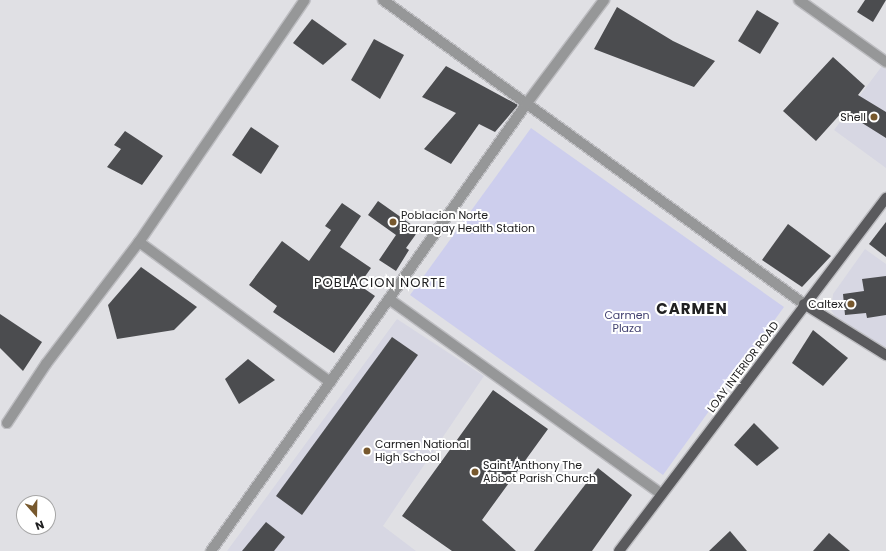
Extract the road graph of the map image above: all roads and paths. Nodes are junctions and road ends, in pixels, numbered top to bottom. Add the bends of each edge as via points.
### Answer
1 (305, 0) edge
2 (383, 0) edge
3 (604, 0) edge
4 (799, 0) edge
5 (886, 62) edge
6 (527, 103) junction
7 (886, 198) edge
8 (139, 242) junction
9 (389, 300) junction
10 (804, 304) junction
11 (886, 356) edge
12 (330, 382) junction
13 (7, 423) dead end
14 (661, 494) junction
15 (211, 551) edge
16 (619, 551) edge

1 - 8 street
2 - 6 street
3 - 6 street
4 - 5 street
6 - 9 street
6 - 10 street
7 - 10 main road, LOAY INTERIOR ROAD
8 - 12 street
8 - 13 street via 46,364
9 - 12 street
9 - 14 street
10 - 11 main road
10 - 14 main road, LOAY INTERIOR ROAD
12 - 15 street
14 - 16 main road, LOAY INTERIOR ROAD

